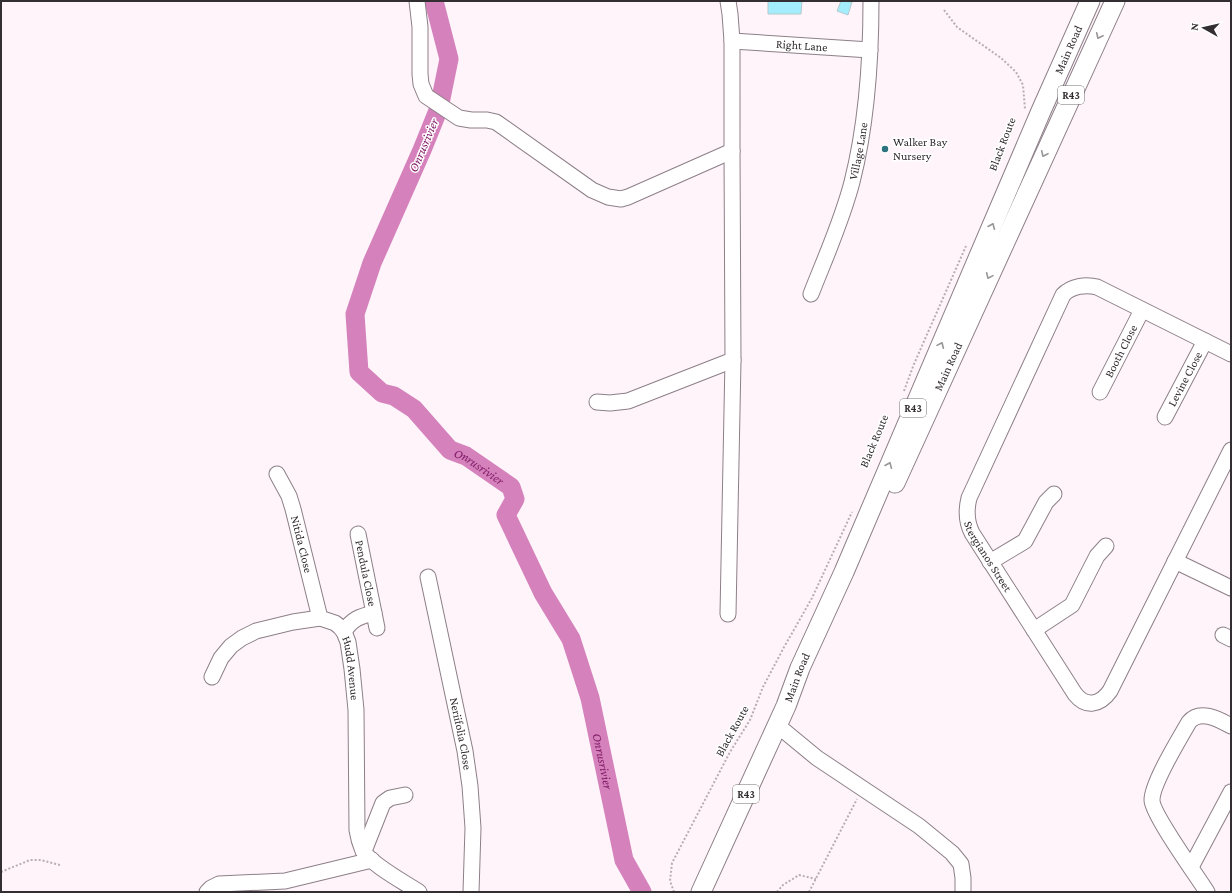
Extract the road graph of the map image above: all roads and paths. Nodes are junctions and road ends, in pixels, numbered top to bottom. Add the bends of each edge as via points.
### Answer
1 (417, 1) edge
2 (728, 1) edge
3 (871, 1) edge
4 (1090, 1) edge
5 (1115, 1) edge
6 (944, 10) dead end
7 (732, 41) junction
8 (870, 50) junction
9 (1023, 115) dead end
10 (732, 151) junction
11 (968, 243) dead end
12 (811, 294) dead end
13 (1142, 310) junction
14 (1205, 341) junction
15 (1231, 354) edge
16 (733, 360) junction
17 (1100, 392) dead end
18 (902, 397) dead end
19 (597, 402) dead end
20 (1165, 418) dead end
21 (1231, 450) edge
22 (277, 474) dead end
23 (1054, 494) dead end
24 (854, 509) dead end
25 (358, 534) dead end
26 (1106, 546) dead end
27 (990, 562) junction
28 (1182, 564) junction
29 (428, 577) dead end
30 (1231, 588) edge
31 (374, 613) junction
32 (728, 614) dead end
33 (320, 618) junction
34 (377, 628) dead end
35 (1034, 630) junction
36 (344, 632) junction
37 (212, 677) dead end
38 (786, 706) junction
39 (777, 726) junction
40 (1231, 726) edge
41 (862, 789) junction
42 (1231, 792) edge
43 (405, 795) dead end
44 (368, 856) junction
45 (60, 865) dead end
46 (1191, 867) junction
47 (1, 872) edge
48 (816, 879) junction
49 (285, 886) edge
50 (704, 887) edge
51 (207, 892) edge
52 (419, 892) edge
53 (471, 892) edge
54 (674, 892) edge
55 (777, 892) edge
56 (809, 892) edge
57 (963, 892) edge
58 (1207, 892) edge

1 - 10 street via 421,84 426,96 446,111 464,120 496,122 592,190 616,199 628,197
2 - 7 street
3 - 8 street, Village Lane
38 -> 4 main road, Main Road / R43 via 800,668 844,572
5 -> 38 main road, Main Road / R43 via 815,658 800,688
6 - 9 path, Black Route via 957,27 1001,58 1016,72 1023,85
7 - 8 street, Right Lane
7 - 10 street
8 - 12 street, Village Lane via 859,153 852,184
10 - 16 street
11 - 18 path
13 - 14 street, Stergianos Street
13 - 17 street, Booth Close
13 - 27 street, Stergianos Street via 1094,286 1073,288 1063,295 969,498 966,514 969,527
14 - 15 street, Stergianos Street
14 - 20 street, Levine Close
16 - 19 street via 628,401 610,404
16 - 32 street
21 - 28 street, Stergianos Street
22 - 33 street, Nitida Close via 294,509
23 - 27 street via 1046,502 1025,541
24 - 54 path, Black Route via 812,598 763,687 750,720 730,752 672,863 670,881
25 - 31 street, Pendula Close
26 - 35 street via 1097,556 1072,605
27 - 35 street, Stergianos Street
28 - 30 street
28 - 35 street, Stergianos Street via 1110,691 1102,700 1087,703 1078,698
29 - 53 street, Neriifolia Close via 470,786 473,828
31 - 34 street, Pendula Close
31 - 36 street, Pendula Close via 354,620
33 - 36 street, Hudd Avenue via 334,623
33 - 37 street via 274,626 242,638 221,658
36 - 44 street, Hudd Avenue via 350,650 356,710 357,830 359,841
38 - 39 main road, R43
39 - 41 street
39 - 50 main road, R43
40 - 46 street via 1206,716 1192,718 1153,792 1153,806 1160,820
41 - 48 path
41 - 57 street via 919,826 952,852 961,864
42 - 46 street
43 - 44 street via 390,798 383,803
44 - 49 street
44 - 52 street
45 - 47 path via 30,860
46 - 58 street
48 - 55 path via 799,875
48 - 56 path
49 - 51 street via 219,884

